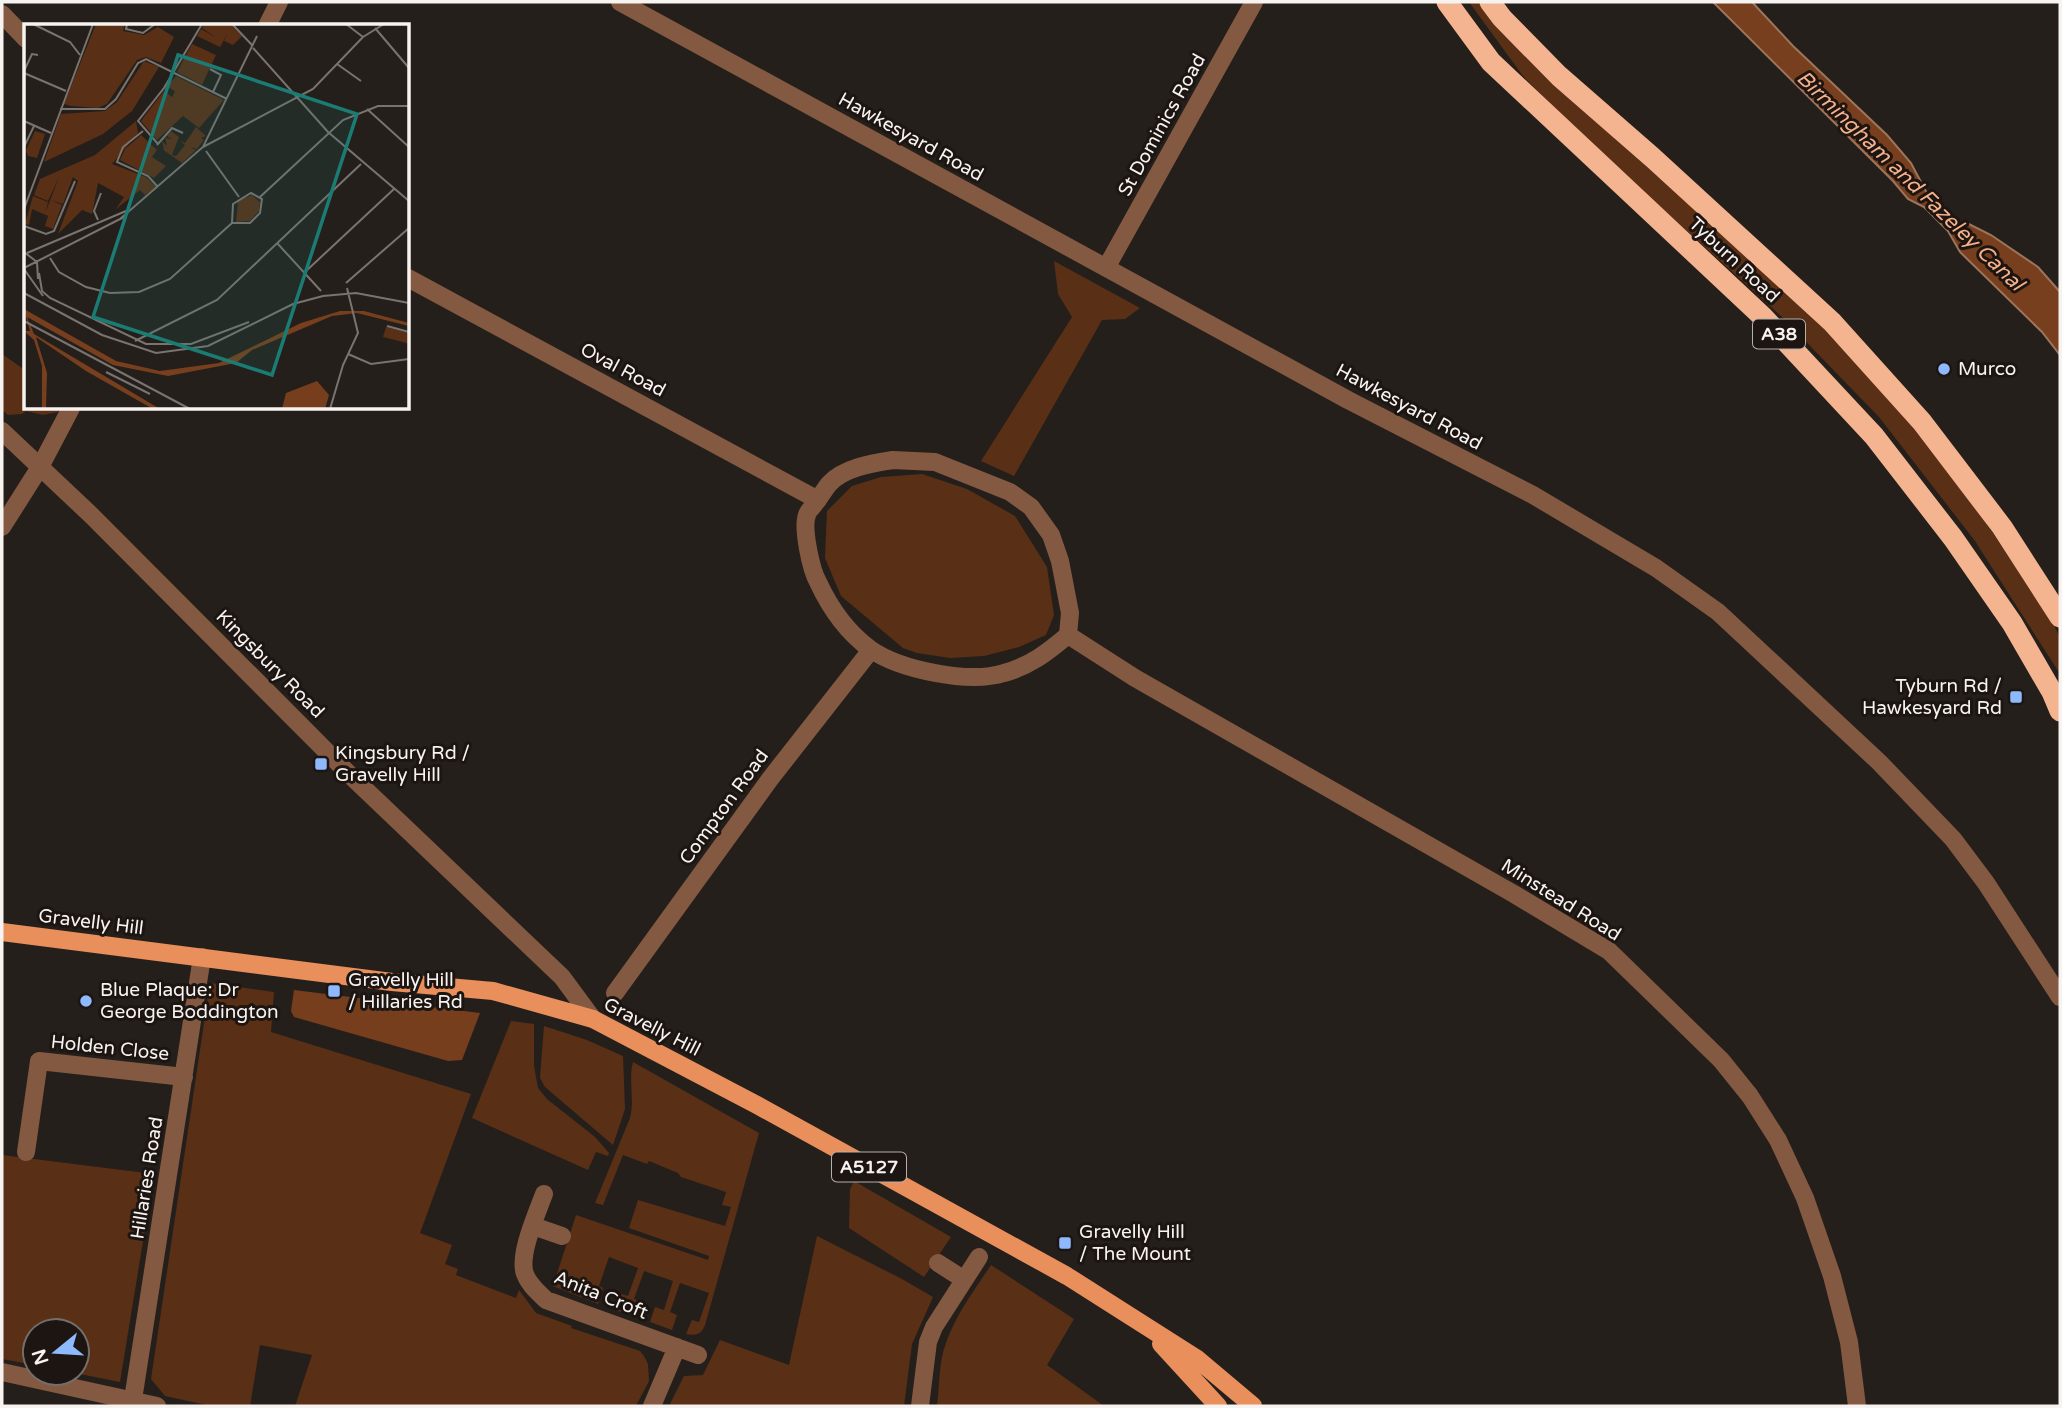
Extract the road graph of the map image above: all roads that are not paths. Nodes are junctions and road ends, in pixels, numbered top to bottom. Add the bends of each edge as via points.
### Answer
1 (279, 2) edge
2 (620, 2) edge
3 (1447, 2) edge
4 (1490, 2) edge
5 (1249, 4) edge
6 (2, 13) edge
7 (268, 24) edge
8 (24, 37) edge
9 (1106, 268) junction
10 (410, 279) edge
11 (70, 410) edge
12 (2, 431) edge
13 (40, 467) junction
14 (818, 500) junction
15 (2, 527) edge
16 (2060, 617) edge
17 (1068, 635) junction
18 (871, 650) junction
19 (2058, 702) edge
20 (2, 932) edge
21 (202, 957) junction
22 (615, 993) dead end
23 (2060, 997) edge
24 (593, 1019) junction
25 (184, 1077) junction
26 (26, 1153) dead end
27 (544, 1194) dead end
28 (533, 1226) junction
29 (562, 1236) dead end
30 (979, 1257) dead end
31 (937, 1263) dead end
32 (963, 1279) junction
33 (1141, 1323) junction
34 (677, 1347) junction
35 (698, 1355) dead end
36 (2, 1372) edge
37 (132, 1403) edge
38 (157, 1406) edge
39 (652, 1406) edge
40 (919, 1406) edge
41 (1217, 1406) edge
42 (1253, 1406) edge
43 (1857, 1406) edge

1 - 7 street
2 - 9 street, Hawkesyard Road
3 - 19 highway, Tyburn Road / A38 via 1491,62 1763,317 1874,436 2012,623
4 - 16 highway, Tyburn Road / A38 via 1559,76 1832,322 1922,422 2002,527
5 - 9 street, St Dominics Road
6 - 8 street
9 - 23 street, Hawkesyard Road via 1533,495 1656,568 1718,612 1880,762 1953,839
10 - 14 street, Oval Road
11 - 13 street
12 - 13 street, Kingsbury Road
13 - 15 street
13 - 24 street, Kingsbury Road via 351,776 562,977
14 - 17 street via 840,477 869,463 893,460 934,462 1010,492 1031,507 1051,536 1070,613
14 - 18 street via 806,515 812,572 842,623
17 - 18 street via 1027,665 1002,674 967,677 933,673
17 - 43 street, Minstead Road via 1609,951 1721,1060 1778,1140 1805,1198 1849,1342
18 - 22 street, Compton Road via 770,779
20 - 21 main road, Gravelly Hill / A5127
21 - 24 main road, Gravelly Hill / A5127 via 493,991
21 - 25 street, Hillaries Road
24 - 33 main road, Gravelly Hill / A5127 via 1067,1276
25 - 26 street, Holden Close via 40,1061
25 - 37 street, Hillaries Road
27 - 28 street, Anita Croft
28 - 29 street
28 - 34 street, Anita Croft via 524,1272 546,1300
30 - 32 street
31 - 32 street
32 - 40 street via 928,1342
33 - 41 main road, Gravelly Hill / A5127
33 - 42 main road, Gravelly Hill / A5127 via 1196,1359
34 - 35 street, Anita Croft
34 - 39 street
36 - 37 street
37 - 38 street

